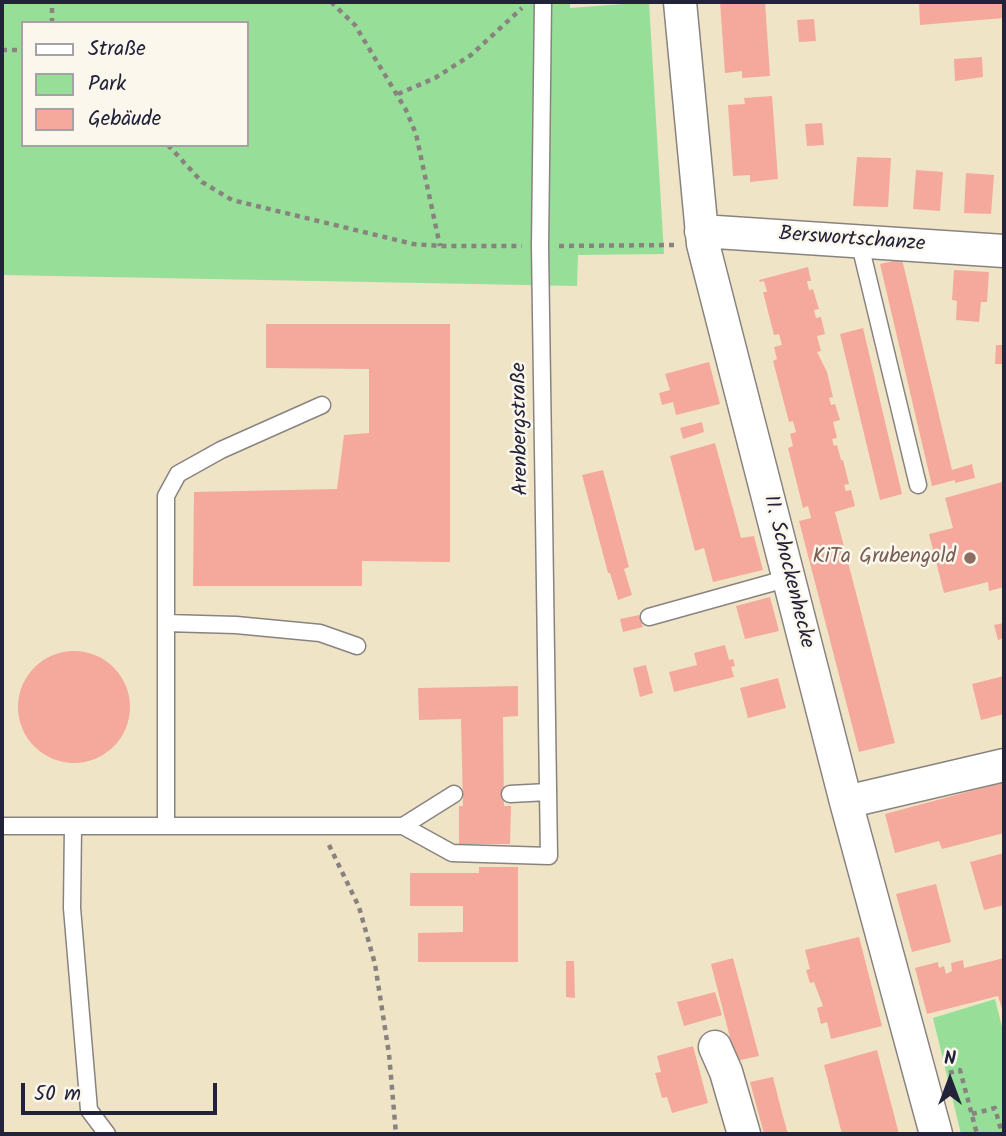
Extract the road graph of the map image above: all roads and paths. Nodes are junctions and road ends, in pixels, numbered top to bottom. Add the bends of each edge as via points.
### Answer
1 (52, 2) edge
2 (331, 2) edge
3 (543, 2) edge
4 (680, 2) edge
5 (525, 5) dead end
6 (52, 21) edge
7 (2, 50) edge
8 (21, 50) edge
9 (398, 94) junction
10 (169, 147) edge
11 (702, 238) junction
12 (861, 242) junction
13 (440, 246) junction
14 (540, 246) junction
15 (1004, 251) edge
16 (322, 405) dead end
17 (918, 485) dead end
18 (789, 578) junction
19 (649, 617) dead end
20 (166, 623) junction
21 (357, 646) dead end
22 (1004, 765) edge
23 (548, 792) junction
24 (454, 794) dead end
25 (510, 794) dead end
26 (846, 802) junction
27 (166, 825) junction
28 (2, 826) edge
29 (73, 826) junction
30 (318, 826) junction
31 (403, 826) junction
32 (715, 1046) dead end
33 (921, 1081) junction
34 (972, 1114) junction
35 (107, 1134) edge
36 (396, 1134) edge
37 (744, 1134) edge
38 (936, 1134) edge
39 (977, 1134) edge
40 (1002, 1134) edge

1 - 6 path
2 - 9 path via 355,25
3 - 14 lane, Arenbergstraße
4 - 11 street, II. Schockenhecke
5 - 9 path via 471,55
7 - 8 path
9 - 13 path via 416,134
10 - 13 path via 202,182 232,200 413,244
11 - 12 street, Berswortschanze
11 - 14 path
11 - 18 street, II. Schockenhecke
12 - 15 street, Berswortschanze
12 - 17 lane
13 - 14 path
14 - 23 lane, Arenbergstraße
16 - 20 lane via 178,474 166,496
18 - 19 lane
18 - 26 street, II. Schockenhecke
20 - 21 lane via 320,633
20 - 27 lane
22 - 26 street
23 - 25 lane
23 - 31 lane, Arenbergstraße via 549,856 452,853
24 - 31 lane
26 - 33 street, II. Schockenhecke
27 - 29 lane
27 - 30 lane
28 - 29 lane
29 - 35 lane via 72,908 89,1110
30 - 31 lane
30 - 36 path via 359,907 375,964
32 - 37 street
33 - 34 path via 960,1070
33 - 38 street, II. Schockenhecke
34 - 39 path
34 - 40 path via 995,1108

